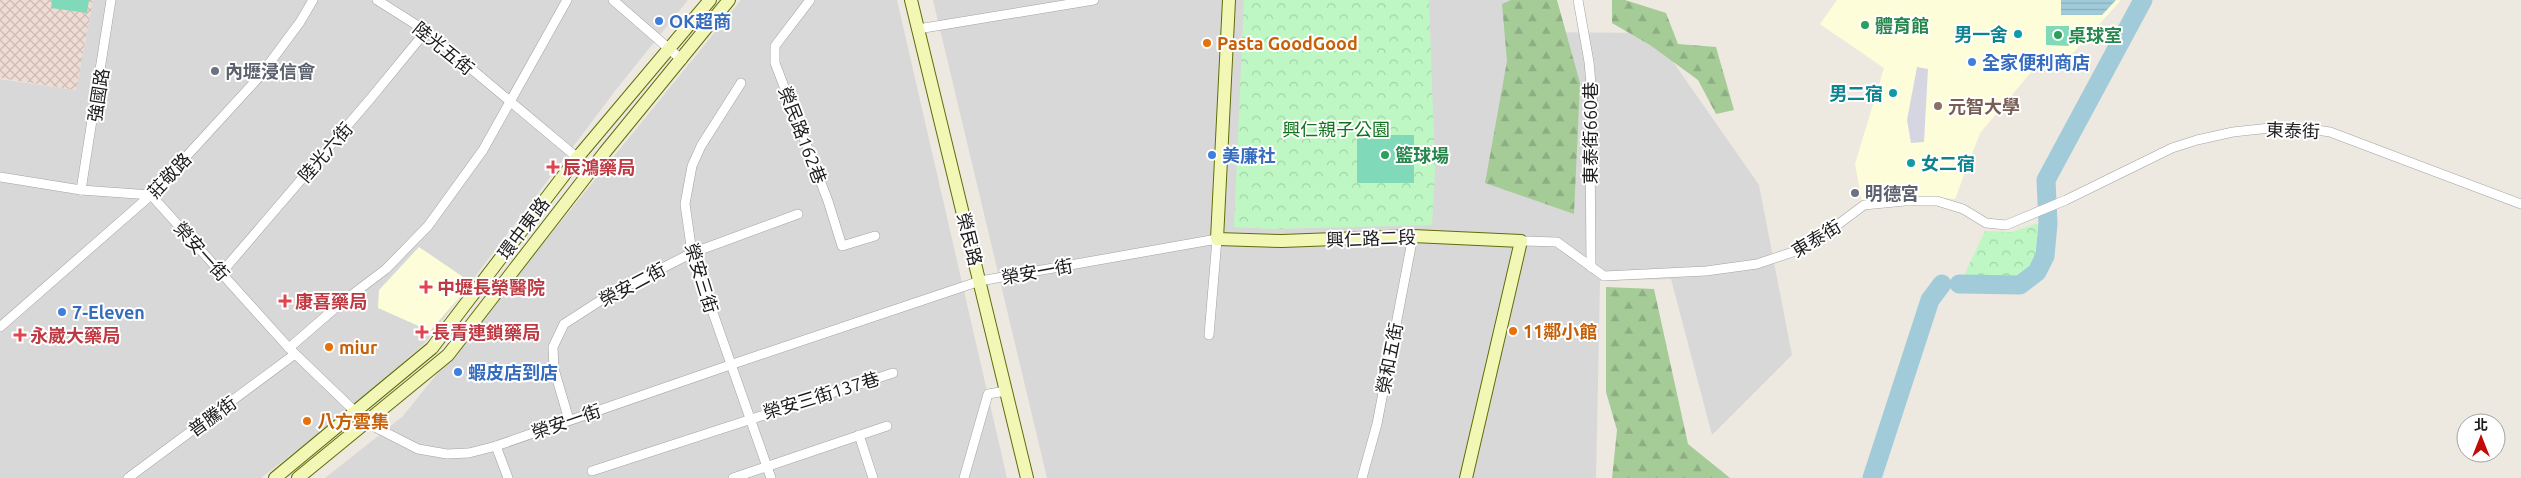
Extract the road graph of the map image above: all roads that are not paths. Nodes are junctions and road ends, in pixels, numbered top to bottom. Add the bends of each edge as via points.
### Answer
1 (111, 0) edge
2 (313, 0) edge
3 (377, 0) edge
4 (567, 0) edge
5 (612, 0) edge
6 (710, 0) edge
7 (729, 0) edge
8 (810, 0) edge
9 (911, 0) edge
10 (1094, 0) edge
11 (1229, 0) edge
12 (1578, 0) edge
13 (918, 29) junction
14 (426, 31) junction
15 (669, 50) junction
16 (682, 60) junction
17 (740, 83) dead end
18 (508, 101) junction
19 (577, 158) junction
20 (591, 169) junction
21 (0, 177) edge
22 (81, 190) junction
23 (151, 195) junction
24 (2521, 204) edge
25 (798, 214) dead end
26 (876, 236) dead end
27 (1413, 236) junction
28 (1217, 239) junction
29 (1521, 241) junction
30 (692, 253) junction
31 (1592, 267) junction
32 (222, 272) junction
33 (980, 281) junction
34 (0, 327) edge
35 (1209, 335) dead end
36 (292, 351) junction
37 (730, 365) junction
38 (893, 373) dead end
39 (1006, 391) junction
40 (357, 412) junction
41 (749, 418) junction
42 (569, 420) junction
43 (367, 423) junction
44 (887, 426) dead end
45 (858, 436) junction
46 (496, 446) junction
47 (767, 467) junction
48 (592, 470) dead end
49 (128, 478) edge
50 (275, 478) edge
51 (298, 478) edge
52 (508, 478) edge
53 (733, 478) edge
54 (770, 478) edge
55 (873, 478) edge
56 (964, 478) edge
57 (1027, 478) edge
58 (1362, 478) edge
59 (1466, 478) edge

1 - 22 street, 強國路
2 - 23 street, 莊敬路 via 260,76
3 - 14 street, 陸光五街
4 - 18 street, 普騰街
5 - 15 street
6 - 15 street, 環中東路
7 - 16 street, 環中東路
8 - 26 street, 榮民路162巷 via 775,46 775,63 842,246
9 - 13 street, 榮民路
10 - 13 street
11 - 28 street
12 - 31 street, 東泰街660巷 via 1593,106 1590,137
13 - 33 street, 榮民路
14 - 18 street, 陸光五街
14 - 32 street, 陸光六街
15 - 16 street
15 - 19 street, 環中東路
16 - 20 street, 環中東路
17 - 30 street, 榮安三街 via 692,166 685,204
18 - 19 street, 陸光五街
18 - 36 street, 普騰街 via 483,150 428,226 386,270 341,303
19 - 20 street, 陸光五街
19 - 40 street, 環中東路 via 432,348
20 - 43 street, 環中東路 via 448,355
21 - 22 street
22 - 23 street
23 - 32 street, 榮安一街
23 - 34 street, 莊敬路
24 - 31 street, 東泰街 via 2330,132 2304,128 2233,132 2180,145 2006,225 1986,223 1963,209 1937,201 1905,201 1864,206 1808,247 1757,264 1626,276 1604,276
25 - 30 street, 榮安二街
27 - 28 street, 興仁路二段 via 1282,241
27 - 29 street, 興仁路二段
27 - 58 street, 榮和五街 via 1377,424
28 - 33 street, 榮安一街
28 - 35 street
29 - 31 street, 東泰街 via 1557,242
29 - 59 street
30 - 37 street, 榮安三街
30 - 42 street, 榮安二街 via 609,296 564,324 553,347 554,369
32 - 36 street, 榮安一街
33 - 37 street, 榮安一街
33 - 39 street, 榮民路
36 - 40 street, 榮安一街
36 - 49 street, 普騰街
37 - 41 street, 榮安三街
37 - 42 street, 榮安一街
38 - 41 street, 榮安三街137巷
39 - 56 street via 988,394
39 - 57 street, 榮民路
40 - 43 street, 榮安一街
40 - 50 street, 環中東路
41 - 47 street, 榮安三街
41 - 48 street, 榮安三街137巷
42 - 46 street, 榮安一街
43 - 46 street, 榮安一街 via 418,449 437,453 469,453
43 - 51 street, 環中東路
44 - 45 street
45 - 47 street
45 - 55 street
46 - 52 street
47 - 53 street
47 - 54 street, 榮安三街

